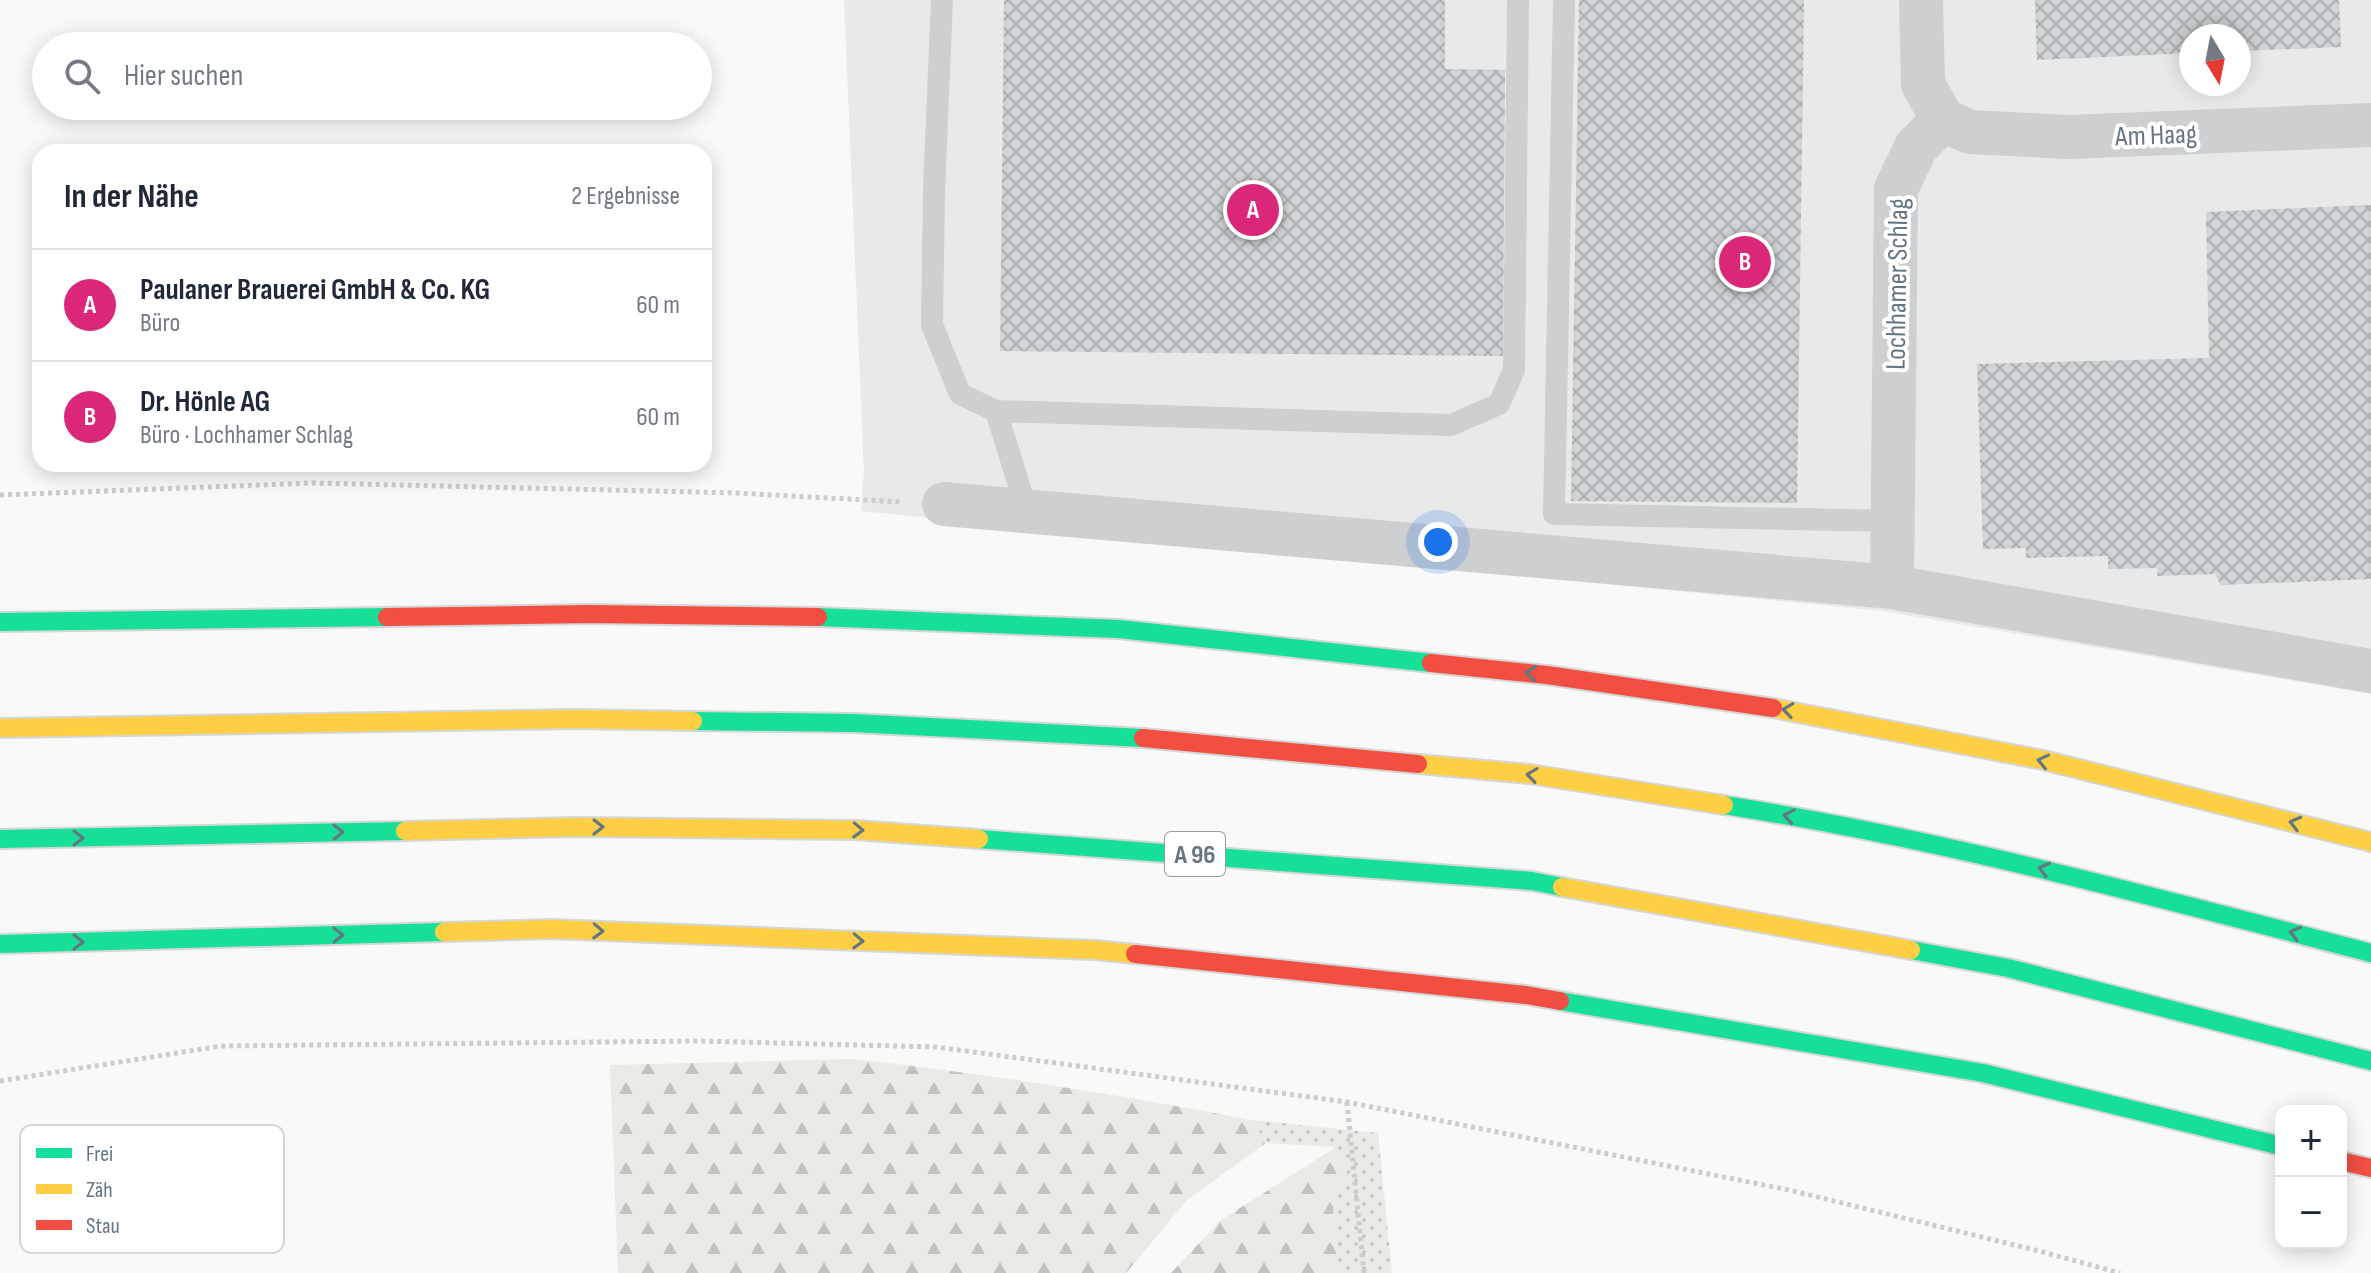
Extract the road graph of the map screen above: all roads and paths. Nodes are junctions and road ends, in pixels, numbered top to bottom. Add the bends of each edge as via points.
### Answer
1 (942, 0) edge
2 (1518, 0) edge
3 (1564, 0) edge
4 (1921, 0) edge
5 (1943, 120) junction
6 (2371, 125) edge
7 (996, 411) junction
8 (0, 495) edge
9 (944, 504) joint
10 (1027, 511) junction
11 (1893, 521) junction
12 (1892, 587) junction
13 (0, 622) edge
14 (2371, 671) edge
15 (0, 728) edge
16 (0, 839) edge
17 (2371, 842) edge
18 (0, 944) edge
19 (2371, 953) edge
20 (2371, 1061) edge
21 (0, 1081) edge
22 (1347, 1102) junction
23 (2275, 1145) edge
24 (2347, 1162) edge
25 (2371, 1168) edge
26 (1364, 1273) edge
27 (2120, 1273) edge

1 - 7 lane via 932,325 960,394
2 - 7 lane via 1514,370 1499,404 1451,425
3 - 11 lane via 1554,514
4 - 5 street via 1923,84
5 - 6 street, Am Haag via 1970,132 2069,137
5 - 11 street, Lochhamer Schlag via 1916,147 1896,189
7 - 10 lane
8 - 9 path via 313,483 736,493
9 - 10 street
10 - 12 street
11 - 12 street, Lochhamer Schlag
12 - 14 street
17 -> 13 highway via 2043,760 1800,712 1547,675 1119,629 856,617 590,614
19 -> 15 highway via 2016,862 1776,813 1530,774 1123,736 853,723 576,719
16 -> 20 highway, A 96 via 578,827 856,830 1532,881 2008,968
18 -> 23 highway via 551,929 1095,950 1526,995 1983,1073
21 - 22 path via 221,1046 700,1041 936,1047
22 - 26 path
22 - 27 path via 1789,1190
24 - 25 highway

